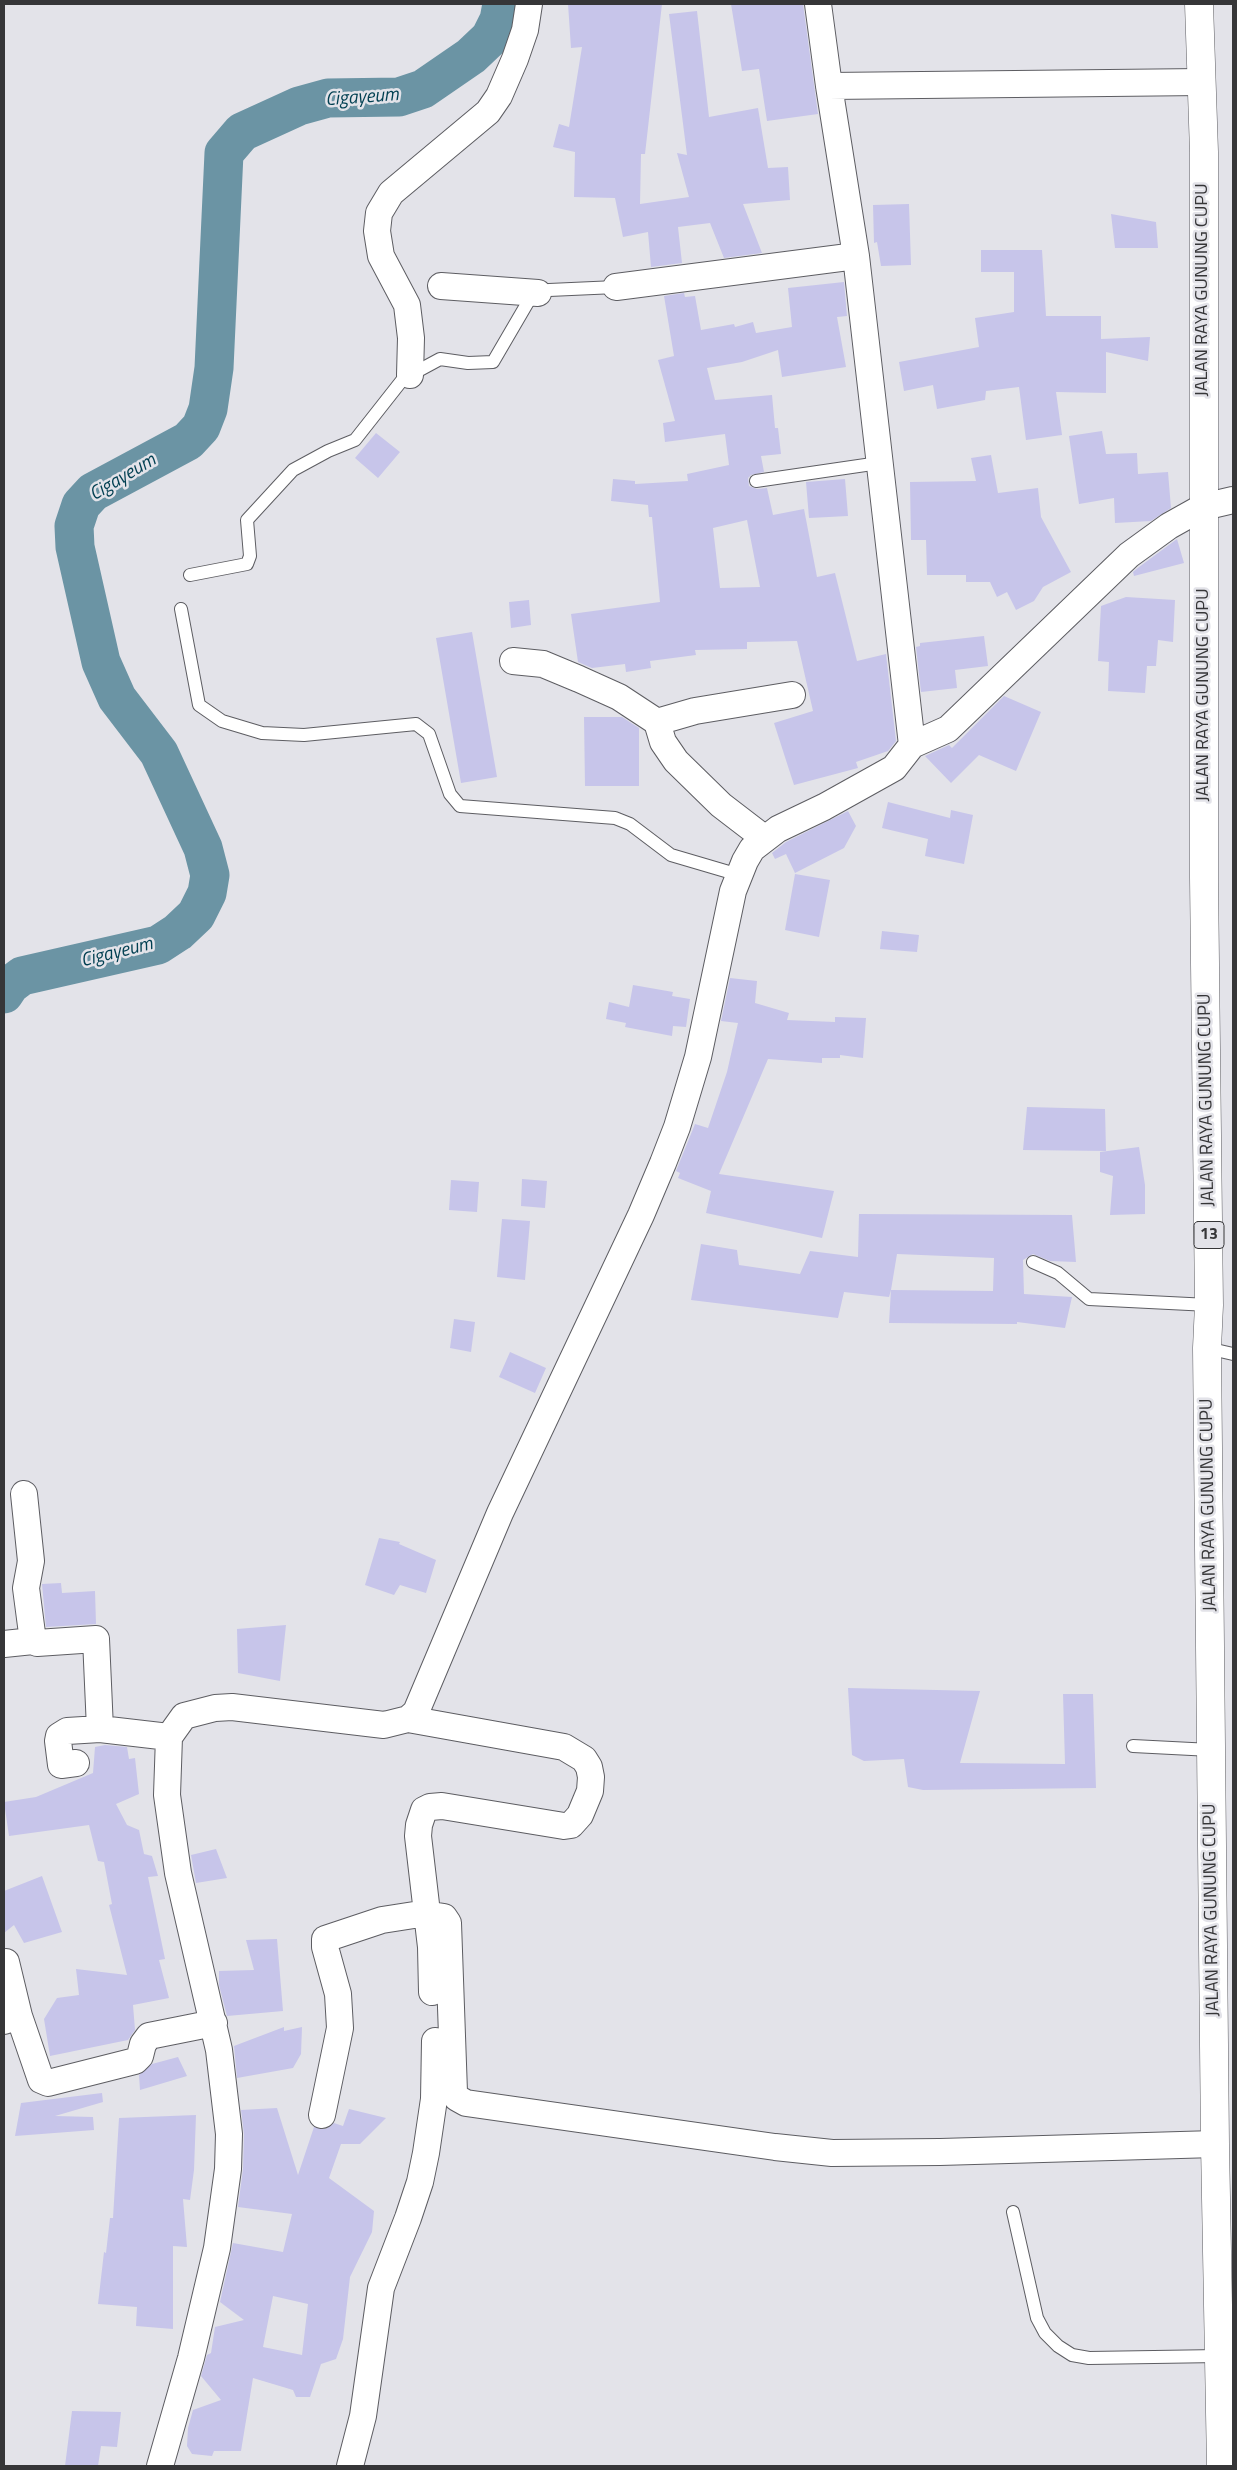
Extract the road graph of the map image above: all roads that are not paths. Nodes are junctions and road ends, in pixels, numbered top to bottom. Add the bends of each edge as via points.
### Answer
1 (529, 4) edge
2 (818, 4) edge
3 (1199, 4) edge
4 (1202, 82) junction
5 (829, 86) junction
6 (856, 256) junction
7 (441, 286) dead end
8 (616, 287) joint
9 (538, 293) junction
10 (410, 375) junction
11 (880, 463) junction
12 (756, 481) dead end
13 (1233, 500) edge
14 (1203, 507) junction
15 (190, 575) dead end
16 (181, 609) dead end
17 (513, 661) dead end
18 (792, 695) dead end
19 (657, 722) junction
20 (912, 744) junction
21 (764, 838) junction
22 (739, 875) junction
23 (1033, 1262) dead end
24 (1209, 1305) junction
25 (1207, 1348) junction
26 (1233, 1354) edge
27 (24, 1494) dead end
28 (32, 1641) junction
29 (4, 1644) edge
30 (408, 1719) junction
31 (100, 1729) junction
32 (168, 1737) junction
33 (1133, 1746) dead end
34 (1211, 1750) junction
35 (76, 1763) dead end
36 (433, 1916) junction
37 (6, 1962) dead end
38 (11, 2019) edge
39 (214, 2023) junction
40 (322, 2115) dead end
41 (1215, 2144) junction
42 (1013, 2212) dead end
43 (1219, 2356) junction
44 (160, 2466) edge
45 (350, 2466) edge
46 (1221, 2466) edge

1 - 10 street via 515,59 499,96 488,112 390,193 379,213 377,231 381,256 407,305 411,338
2 - 5 street
3 - 4 highway, JALAN RAYA GUNUNG CUPU / 13
4 - 5 street
4 - 14 highway, JALAN RAYA GUNUNG CUPU / 13
5 - 6 street
6 - 8 street
6 - 11 street
7 - 9 street
8 - 9 lane
9 - 10 lane via 528,302 493,362 440,359
10 - 15 lane via 403,379 355,440 293,470 247,520 250,556 247,564
11 - 12 lane
11 - 20 street
13 - 14 street
14 - 20 street via 1169,526 1129,555 948,729
14 - 24 highway, JALAN RAYA GUNUNG CUPU / 13
16 - 22 lane via 199,704 222,721 262,733 304,735 416,724 429,734 450,794 460,806 616,818 630,824 671,855
17 - 19 street via 543,664 579,679 619,697
18 - 19 street via 695,711
19 - 21 street via 663,742 676,761 721,804
20 - 21 street via 894,768
21 - 22 street via 752,848
22 - 30 street via 721,942 698,1058 666,1154 641,1215 500,1513 421,1703
23 - 24 lane via 1058,1273 1089,1299
24 - 25 highway, JALAN RAYA GUNUNG CUPU / 13
25 - 26 lane
25 - 34 highway, JALAN RAYA GUNUNG CUPU / 13
27 - 28 street via 31,1561 26,1588
28 - 29 street
28 - 31 street via 96,1639
30 - 32 street via 384,1725 232,1707 215,1708 184,1716
30 - 36 street via 564,1747 584,1759 591,1777 590,1791 580,1815 564,1826 442,1806 424,1810 418,1836
31 - 32 street
31 - 35 street via 74,1730 60,1736 61,1765
32 - 39 street via 167,1795 178,1873
33 - 34 lane
34 - 41 highway, JALAN RAYA GUNUNG CUPU / 13
36 - 40 street via 382,1920 325,1939 338,1994 340,2022
36 - 41 street via 446,1920 448,1926 454,2092 466,2103 832,2153
36 - 45 street via 434,2099 420,2182 381,2288 363,2416
37 - 38 street
38 - 39 street via 41,2080 48,2083 135,2061 149,2036
39 - 44 street via 229,2134 228,2169 217,2248 192,2358
41 - 43 highway, JALAN RAYA GUNUNG CUPU / 13
42 - 43 lane via 1037,2318 1045,2333 1058,2346 1072,2355 1089,2358
43 - 46 highway, JALAN RAYA GUNUNG CUPU / 13

